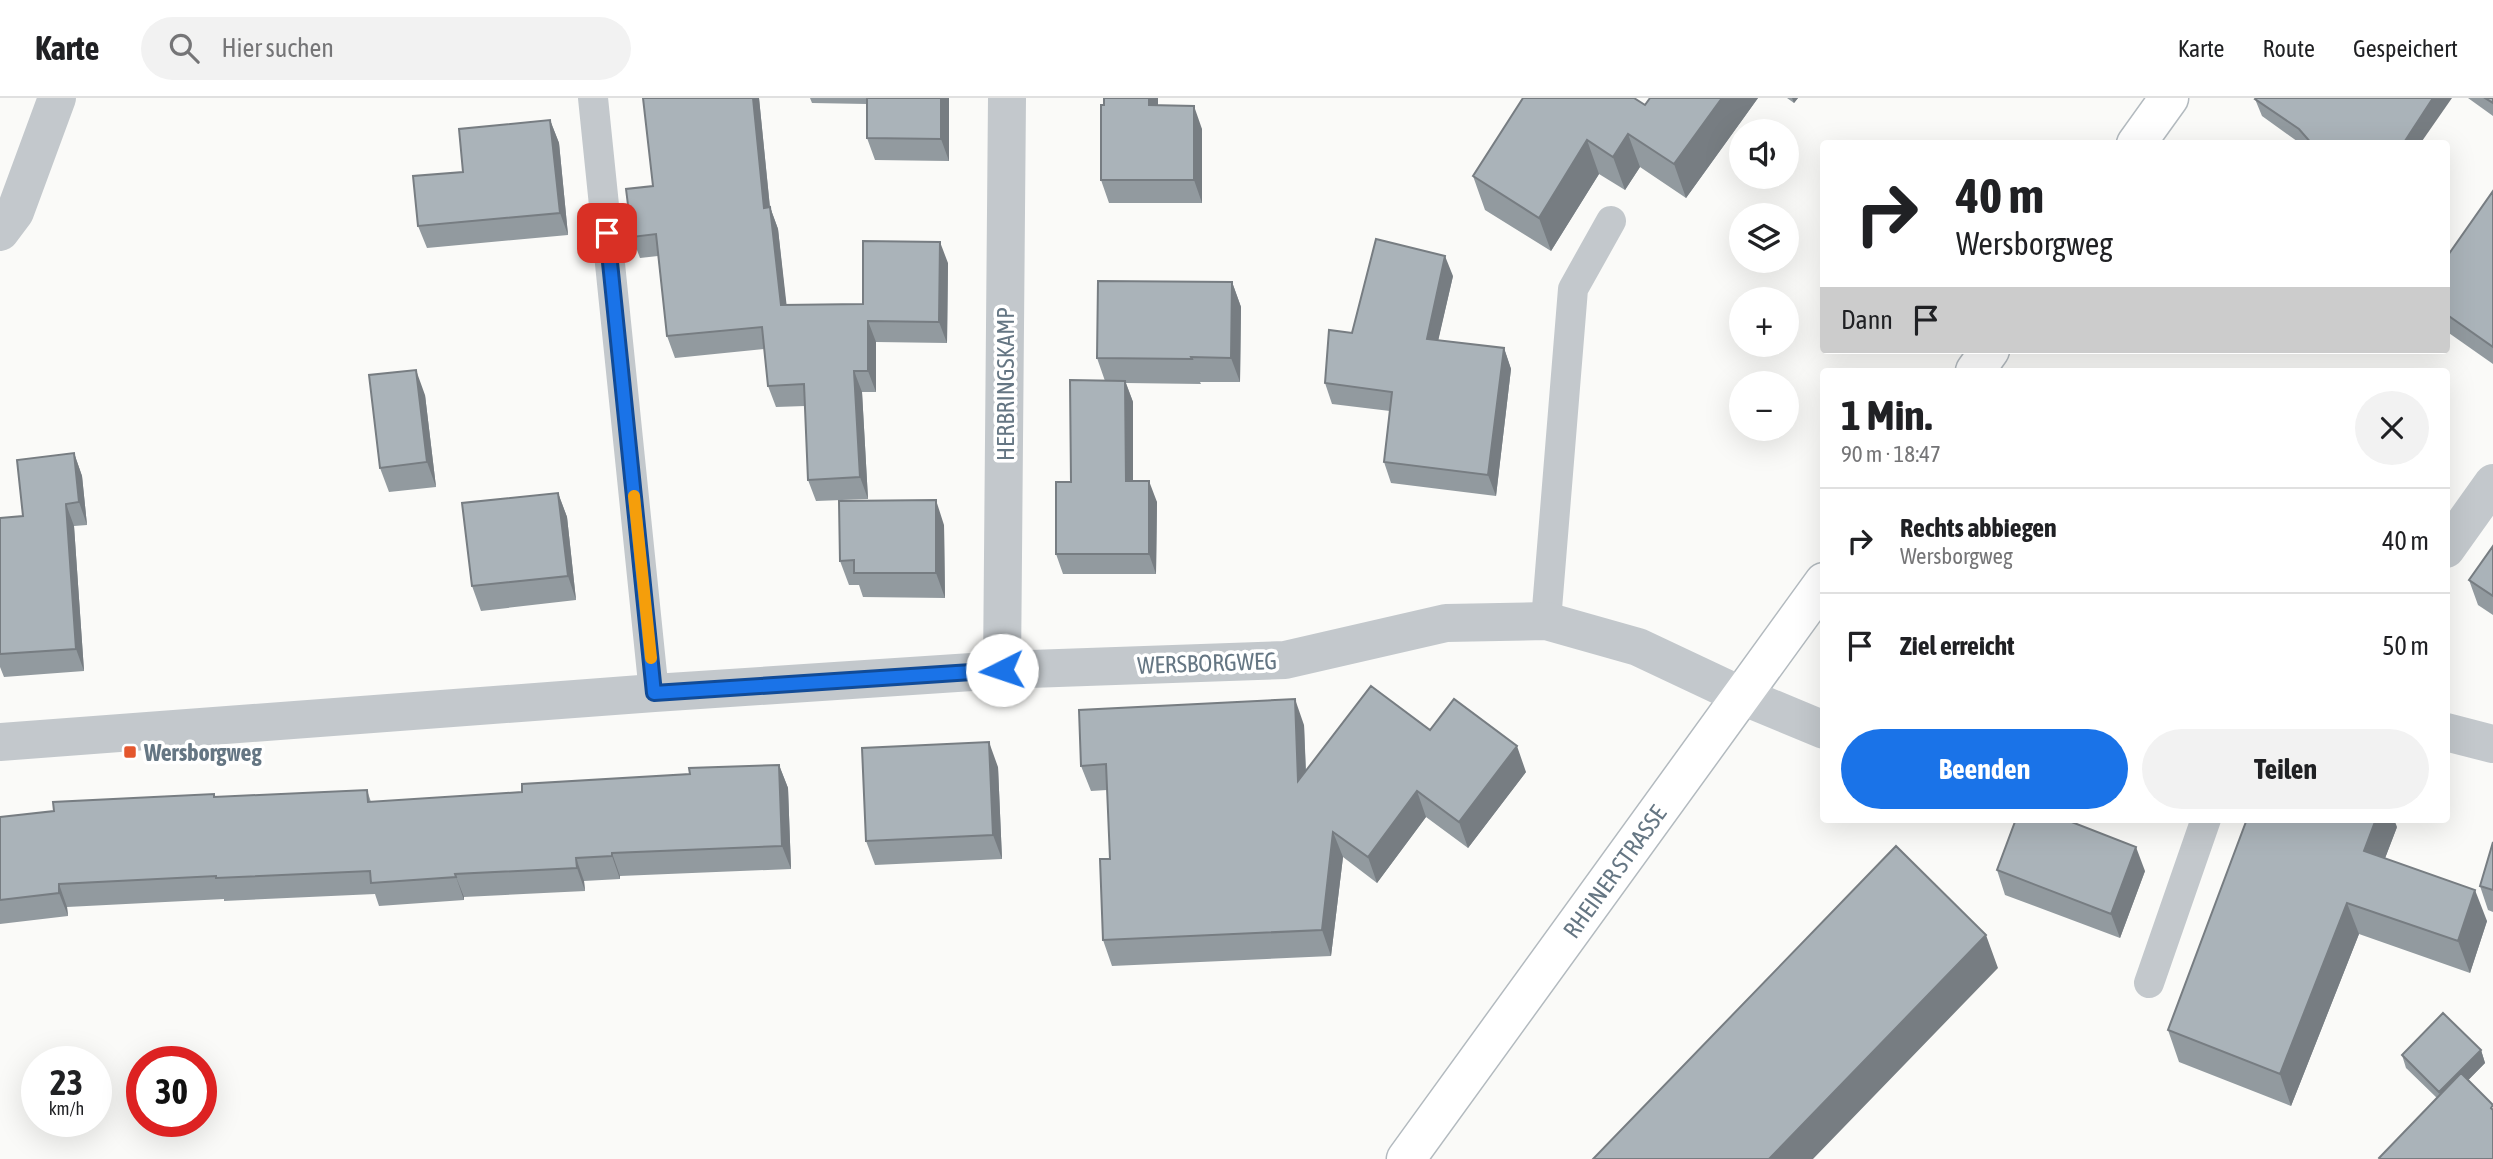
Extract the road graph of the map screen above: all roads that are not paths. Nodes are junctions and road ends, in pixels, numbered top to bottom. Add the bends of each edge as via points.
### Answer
1 (57, 98) edge
2 (593, 98) edge
3 (1007, 98) edge
4 (2169, 98) edge
5 (2139, 140) edge
6 (1611, 221) dead end
7 (0, 232) edge
8 (2493, 483) edge
9 (2450, 543) edge
10 (1820, 588) edge
11 (1546, 621) junction
12 (1002, 670) junction
13 (654, 693) junction
14 (1742, 696) junction
15 (1820, 728) edge
16 (2450, 733) edge
17 (0, 742) edge
18 (2493, 744) edge
19 (2205, 823) edge
20 (2149, 984) dead end
21 (1406, 1159) edge

1 - 7 street via 15,212
2 - 13 lane
3 - 12 street, HERBRINGSKAMP
4 - 5 main road
6 - 11 lane via 1573,289
8 - 9 street
10 - 14 main road, RHEINER STRASSE
11 - 12 street, WERSBORGWEG via 1446,623 1285,660
11 - 14 street, WERSBORGWEG via 1638,647
12 - 13 street, WERSBORGWEG
13 - 17 street, WERSBORGWEG
14 - 15 street, WERSBORGWEG
14 - 21 main road, RHEINER STRASSE
16 - 18 street
19 - 20 lane

